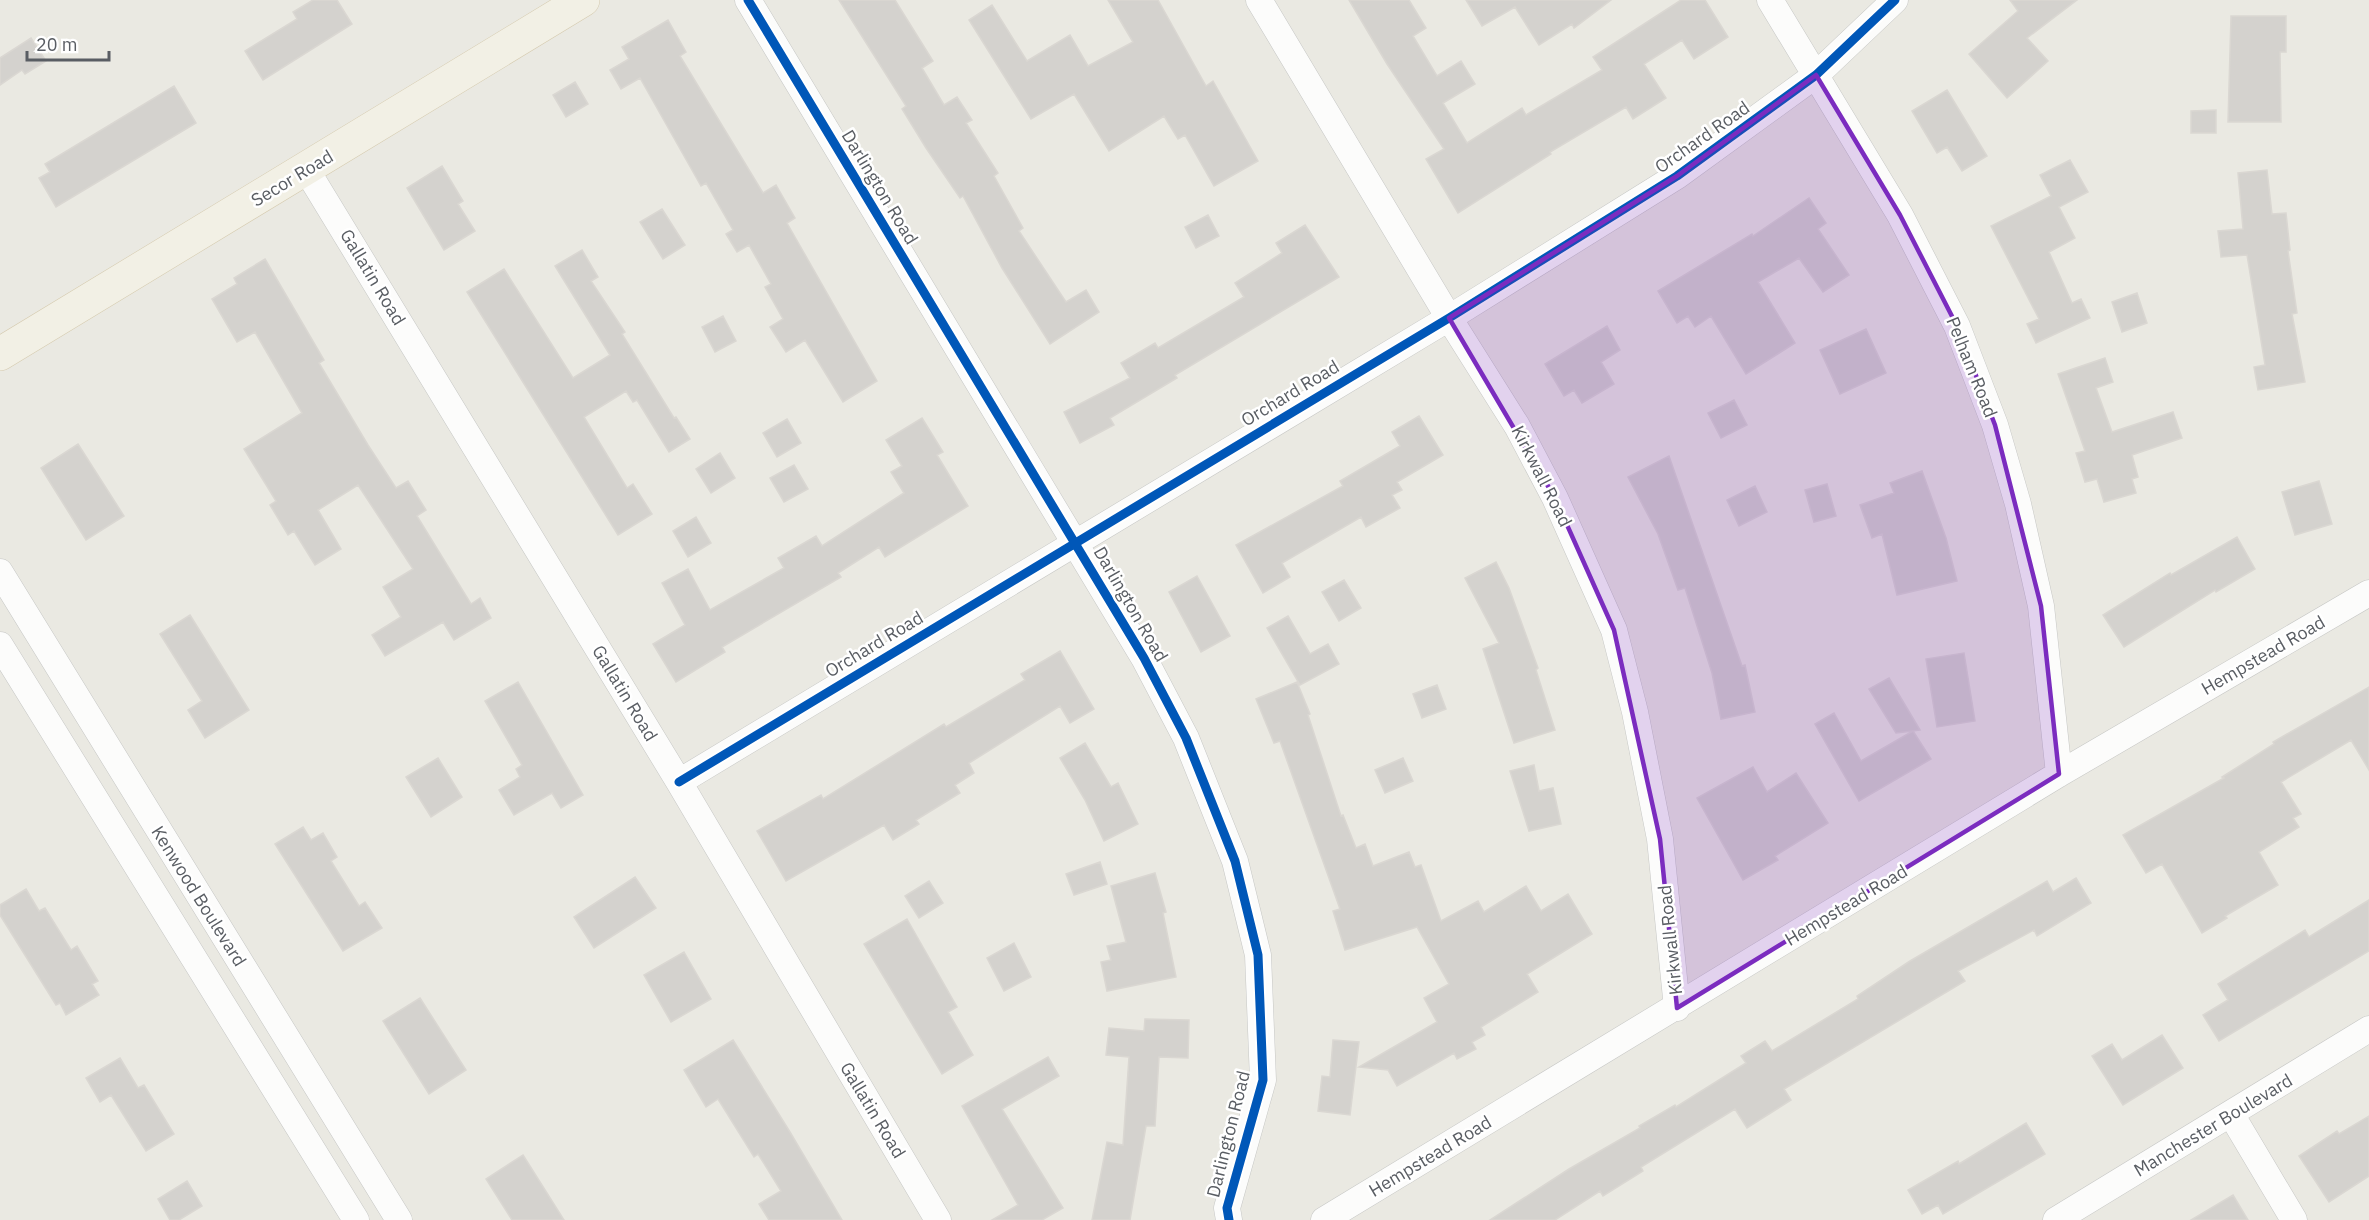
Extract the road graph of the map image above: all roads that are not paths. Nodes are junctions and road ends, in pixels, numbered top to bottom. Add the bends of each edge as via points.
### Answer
1 (583, 0) edge
2 (748, 0) edge
3 (1259, 0) edge
4 (1770, 0) edge
5 (1895, 0) edge
6 (1816, 75) junction
7 (306, 169) junction
8 (1449, 318) junction
9 (0, 354) edge
10 (1075, 542) junction
11 (0, 572) edge
12 (2369, 593) edge
13 (0, 645) edge
14 (2059, 774) junction
15 (679, 782) junction
16 (1677, 1008) junction
17 (2369, 1029) edge
18 (2231, 1114) junction
19 (356, 1220) edge
20 (399, 1220) edge
21 (938, 1220) edge
22 (1229, 1220) edge
23 (1324, 1220) edge
24 (2056, 1220) edge
25 (2294, 1220) edge

1 - 7 main road, Secor Road
2 - 10 street, Darlington Road
3 - 8 street, Kirkwall Road
4 - 6 street, Pelham Road
5 - 6 street, Orchard Road
6 - 8 street, Orchard Road via 1677,176
6 - 14 street, Pelham Road via 1900,215 1957,326 1995,425 2042,606
7 - 9 main road, Secor Road
7 - 15 street, Gallatin Road
8 - 10 street, Orchard Road
8 - 16 street, Kirkwall Road via 1517,426 1555,498 1614,630 1660,839
10 - 15 street, Orchard Road
10 - 22 street, Darlington Road via 1186,738 1235,861 1258,955 1263,1080 1227,1208
11 - 20 street, Kenwood Boulevard
12 - 14 street, Hempstead Road
13 - 19 street, Kenwood Boulevard
14 - 16 street, Hempstead Road
15 - 21 street, Gallatin Road
16 - 23 street, Hempstead Road
17 - 18 street, Manchester Boulevard
18 - 24 street, Manchester Boulevard
18 - 25 street

